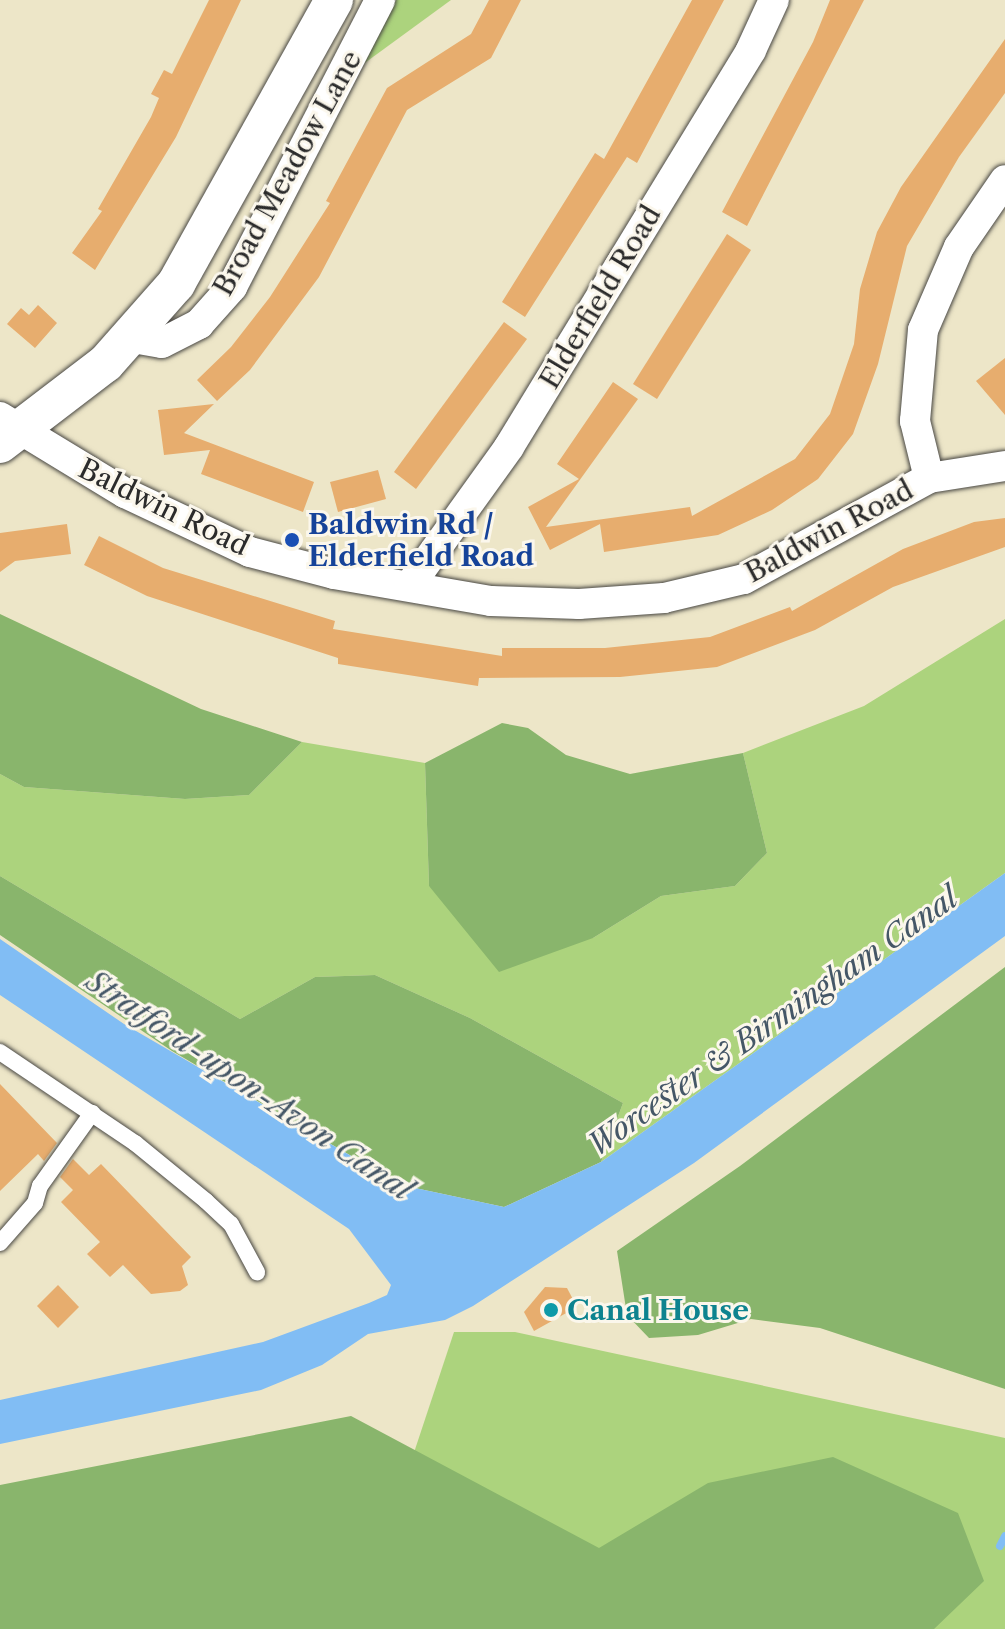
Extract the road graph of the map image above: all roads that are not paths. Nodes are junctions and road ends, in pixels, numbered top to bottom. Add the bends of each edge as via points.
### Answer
1 (334, 0) edge
2 (380, 0) edge
3 (774, 0) edge
4 (1005, 180) edge
5 (133, 338) junction
6 (6, 430) edge
7 (1005, 466) edge
8 (929, 478) junction
9 (410, 585) junction
10 (0, 1052) edge
11 (92, 1113) junction
12 (0, 1243) edge
13 (257, 1272) dead end

1 - 5 street, Broad Meadow Lane via 176,284
2 - 5 street, Broad Meadow Lane via 232,287 199,324 162,343
3 - 9 street, Elderfield Road via 751,50 509,447
4 - 8 street via 959,247 923,330 915,421
5 - 6 street, Broad Meadow Lane
6 - 9 street, Baldwin Road via 250,552 334,574
7 - 8 street, Baldwin Road
8 - 9 street, Baldwin Road via 744,579 664,598 579,604 491,601
10 - 11 lane
11 - 12 lane via 40,1186 35,1203
11 - 13 lane via 231,1224

